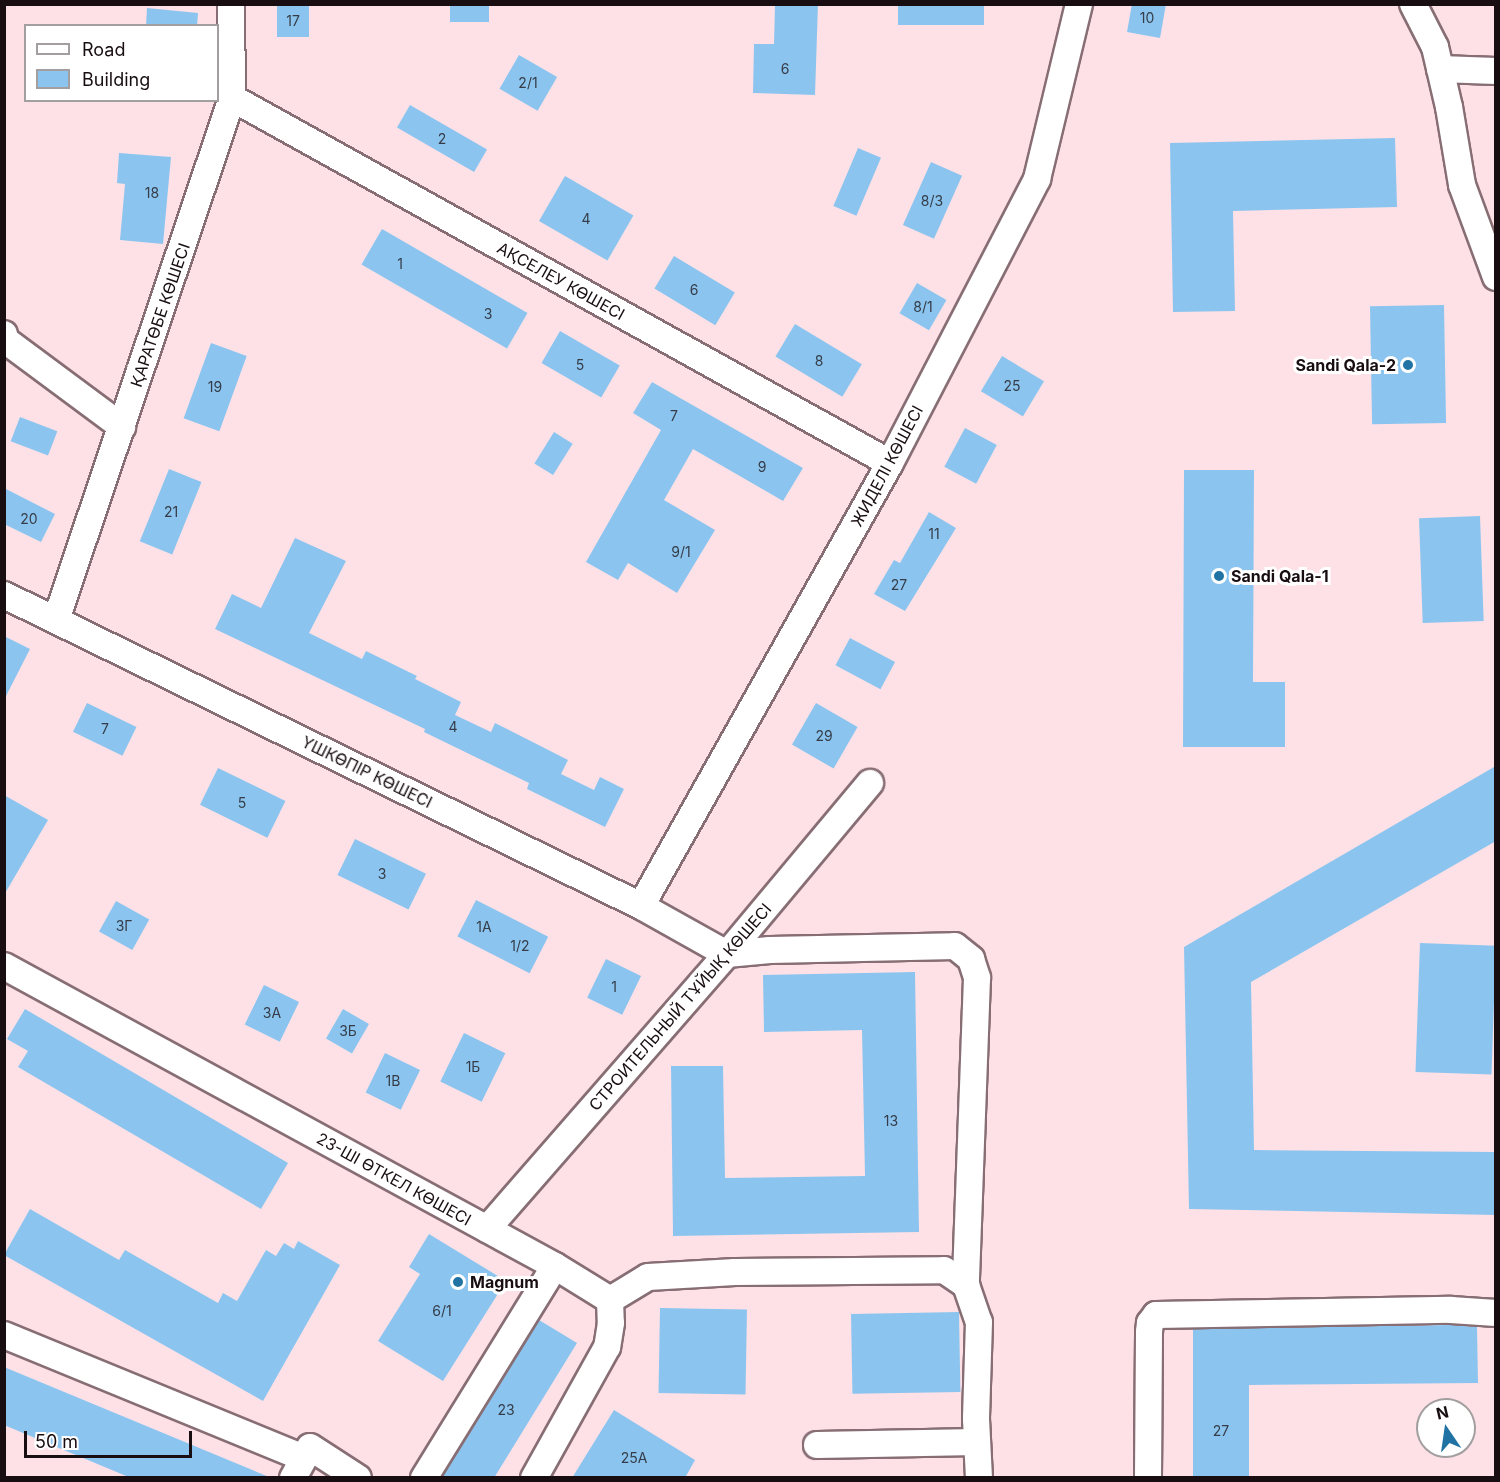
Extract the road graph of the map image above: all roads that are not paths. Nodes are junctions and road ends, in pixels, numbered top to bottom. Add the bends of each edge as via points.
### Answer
1 (231, 4) edge
2 (1079, 4) edge
3 (1413, 4) edge
4 (1440, 69) junction
5 (1496, 71) edge
6 (232, 98) junction
7 (1496, 277) edge
8 (4, 334) edge
9 (122, 426) junction
10 (890, 463) junction
11 (4, 595) edge
12 (56, 620) junction
13 (870, 783) dead end
14 (641, 906) junction
15 (727, 954) junction
16 (4, 966) edge
17 (487, 1229) junction
18 (555, 1266) junction
19 (966, 1285) junction
20 (610, 1300) junction
21 (1496, 1313) edge
22 (4, 1335) edge
23 (977, 1442) junction
24 (817, 1445) dead end
25 (298, 1468) edge
26 (358, 1478) edge
27 (424, 1478) edge
28 (534, 1478) edge
29 (979, 1478) edge
30 (1148, 1478) edge

1 - 6 street, ҚАРАТӨБЕ КӨШЕСІ
2 - 10 street, ЖИДЕЛІ КӨШЕСІ via 1038,179
3 - 4 street via 1435,47
4 - 5 street
4 - 7 street via 1461,185
6 - 9 street, ҚАРАТӨБЕ КӨШЕСІ
6 - 10 street, АҚСЕЛЕУ КӨШЕСІ
8 - 9 street via 5,340
9 - 12 street, ҚАРАТӨБЕ КӨШЕСІ
10 - 14 street, ЖИДЕЛІ КӨШЕСІ
11 - 12 street, ҮШКӨПІР КӨШЕСІ
12 - 14 street, ҮШКӨПІР КӨШЕСІ
13 - 15 street, СТРОИТЕЛЬНЫЙ ТҰЙЫҚ КӨШЕСІ
14 - 15 street, ҮШКӨПІР КӨШЕСІ
15 - 17 street, СТРОИТЕЛЬНЫЙ ТҰЙЫҚ КӨШЕСІ
15 - 19 street via 955,946 971,959 977,978
16 - 17 street, 23-ШІ ӨТКЕЛ КӨШЕСІ
17 - 18 street, 23-ШІ ӨТКЕЛ КӨШЕСІ
18 - 20 street, 23-ШІ ӨТКЕЛ КӨШЕСІ
18 - 27 street
19 - 20 street via 944,1269 735,1272 648,1277
19 - 23 street via 979,1322
20 - 28 street via 607,1347
21 - 30 street via 1451,1310 1156,1315 1149,1332
22 - 25 street
23 - 24 street
23 - 29 street
25 - 26 street via 310,1447

